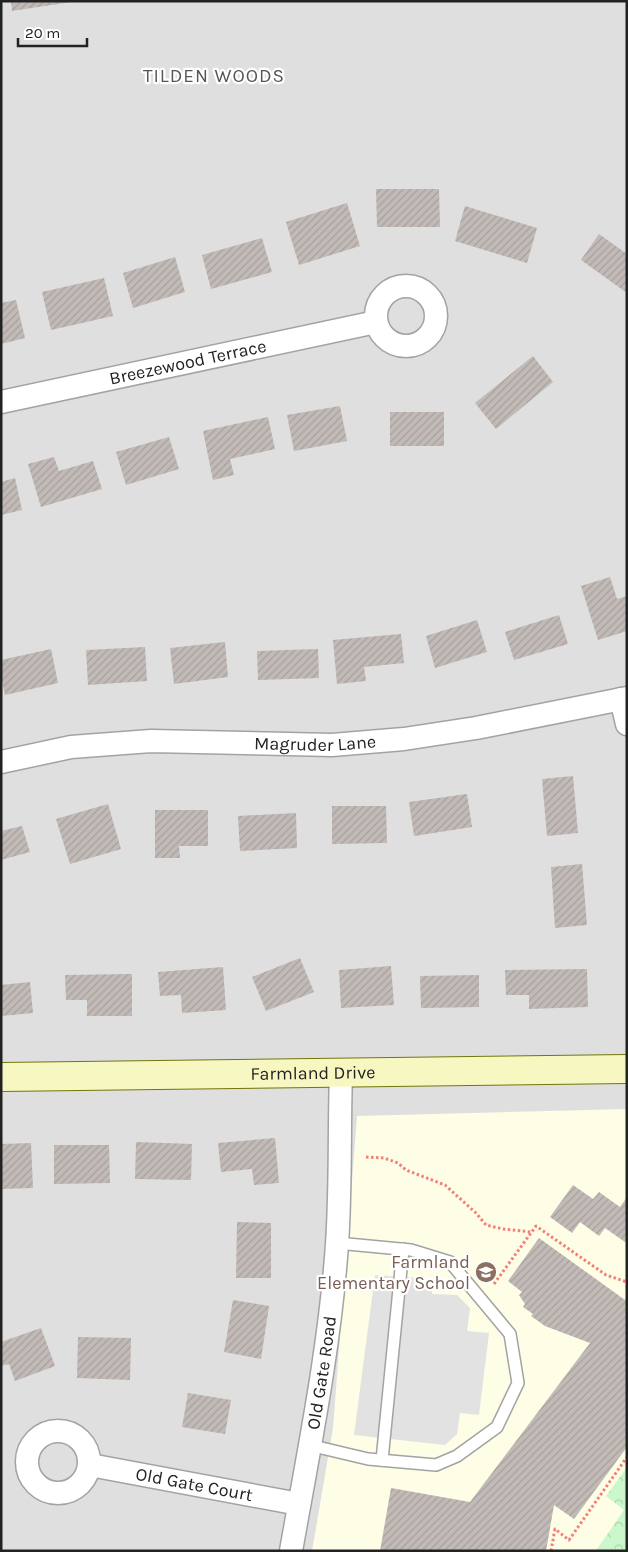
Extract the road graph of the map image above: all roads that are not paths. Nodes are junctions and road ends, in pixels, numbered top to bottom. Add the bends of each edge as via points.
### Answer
1 (376, 322) dead end
2 (1, 402) edge
3 (624, 698) edge
4 (627, 724) edge
5 (1, 762) edge
6 (627, 1069) edge
7 (341, 1073) junction
8 (1, 1077) edge
9 (337, 1243) junction
10 (403, 1249) junction
11 (309, 1446) junction
12 (382, 1460) junction
13 (90, 1465) dead end
14 (299, 1504) junction
15 (291, 1551) edge

1 - 2 street, Breezewood Terrace
3 - 4 street
3 - 5 street, Magruder Lane via 404,739 332,744 151,741 71,747
6 - 7 street, Farmland Drive
7 - 8 street, Farmland Drive
7 - 9 street, Old Gate Road
9 - 10 lane
9 - 11 street, Old Gate Road via 329,1328
10 - 12 lane
10 - 12 lane via 450,1262 510,1334 518,1383 497,1427 457,1456 436,1465
11 - 12 lane
11 - 14 street, Old Gate Road
13 - 14 street, Old Gate Court
14 - 15 street, Old Gate Road

